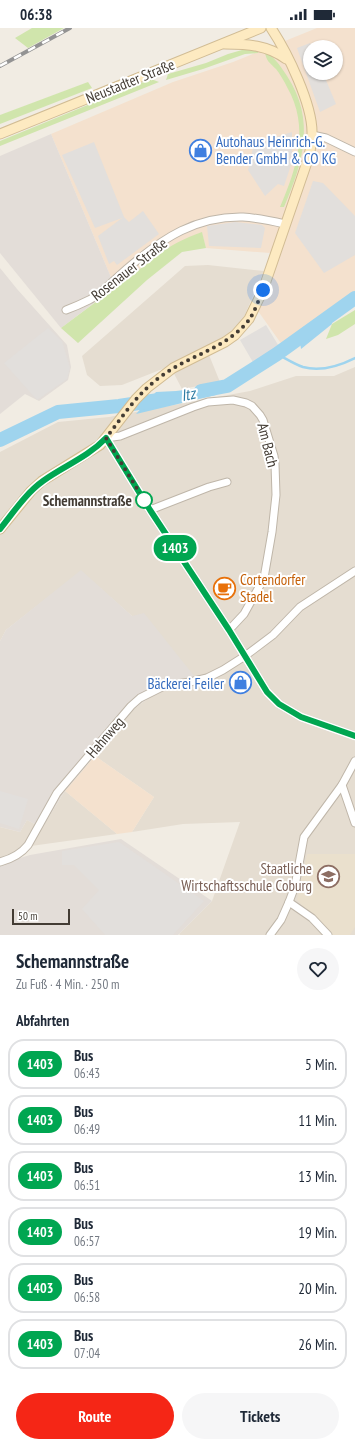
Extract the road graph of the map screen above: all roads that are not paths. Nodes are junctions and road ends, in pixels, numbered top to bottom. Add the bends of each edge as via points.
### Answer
1 (261, 28) edge
2 (271, 28) edge
3 (219, 44) junction
4 (289, 61) junction
5 (0, 134) edge
6 (312, 135) junction
7 (355, 152) edge
8 (286, 224) junction
9 (66, 310) dead end
10 (106, 438) junction
11 (227, 482) dead end
12 (150, 510) junction
13 (0, 529) edge
14 (355, 571) edge
15 (229, 630) junction
16 (245, 656) junction
17 (355, 736) edge
18 (355, 761) edge
19 (342, 785) junction
20 (355, 823) edge
21 (0, 862) edge
22 (290, 902) junction
23 (270, 935) edge
24 (328, 935) edge

1 - 3 street, Neustadter Straße
2 - 4 street
3 - 4 street via 258,46 278,53
3 - 5 street, Neustadter Straße
4 - 6 street via 306,104
6 - 7 street via 326,138
6 - 8 street via 306,168
8 - 9 street, Rosenauer Straße via 245,217 229,217 200,223 163,241 90,300
8 - 10 street via 250,319 225,342 173,368 147,388
10 - 12 street
10 - 13 street via 91,452 42,481
10 - 15 street, Am Bach via 120,436 208,402 233,400 246,403 260,415 275,464 276,495 272,532 264,578 244,614
11 - 12 street
12 - 15 street
14 - 16 street, Hahnweg via 300,607 273,635
15 - 16 street
16 - 17 street via 267,692 279,704 301,717
16 - 21 street, Hahnweg via 207,678 164,686 140,698 57,793 24,851
18 - 19 street
19 - 20 street
19 - 22 street via 304,837
22 - 23 street
22 - 24 street via 312,918

